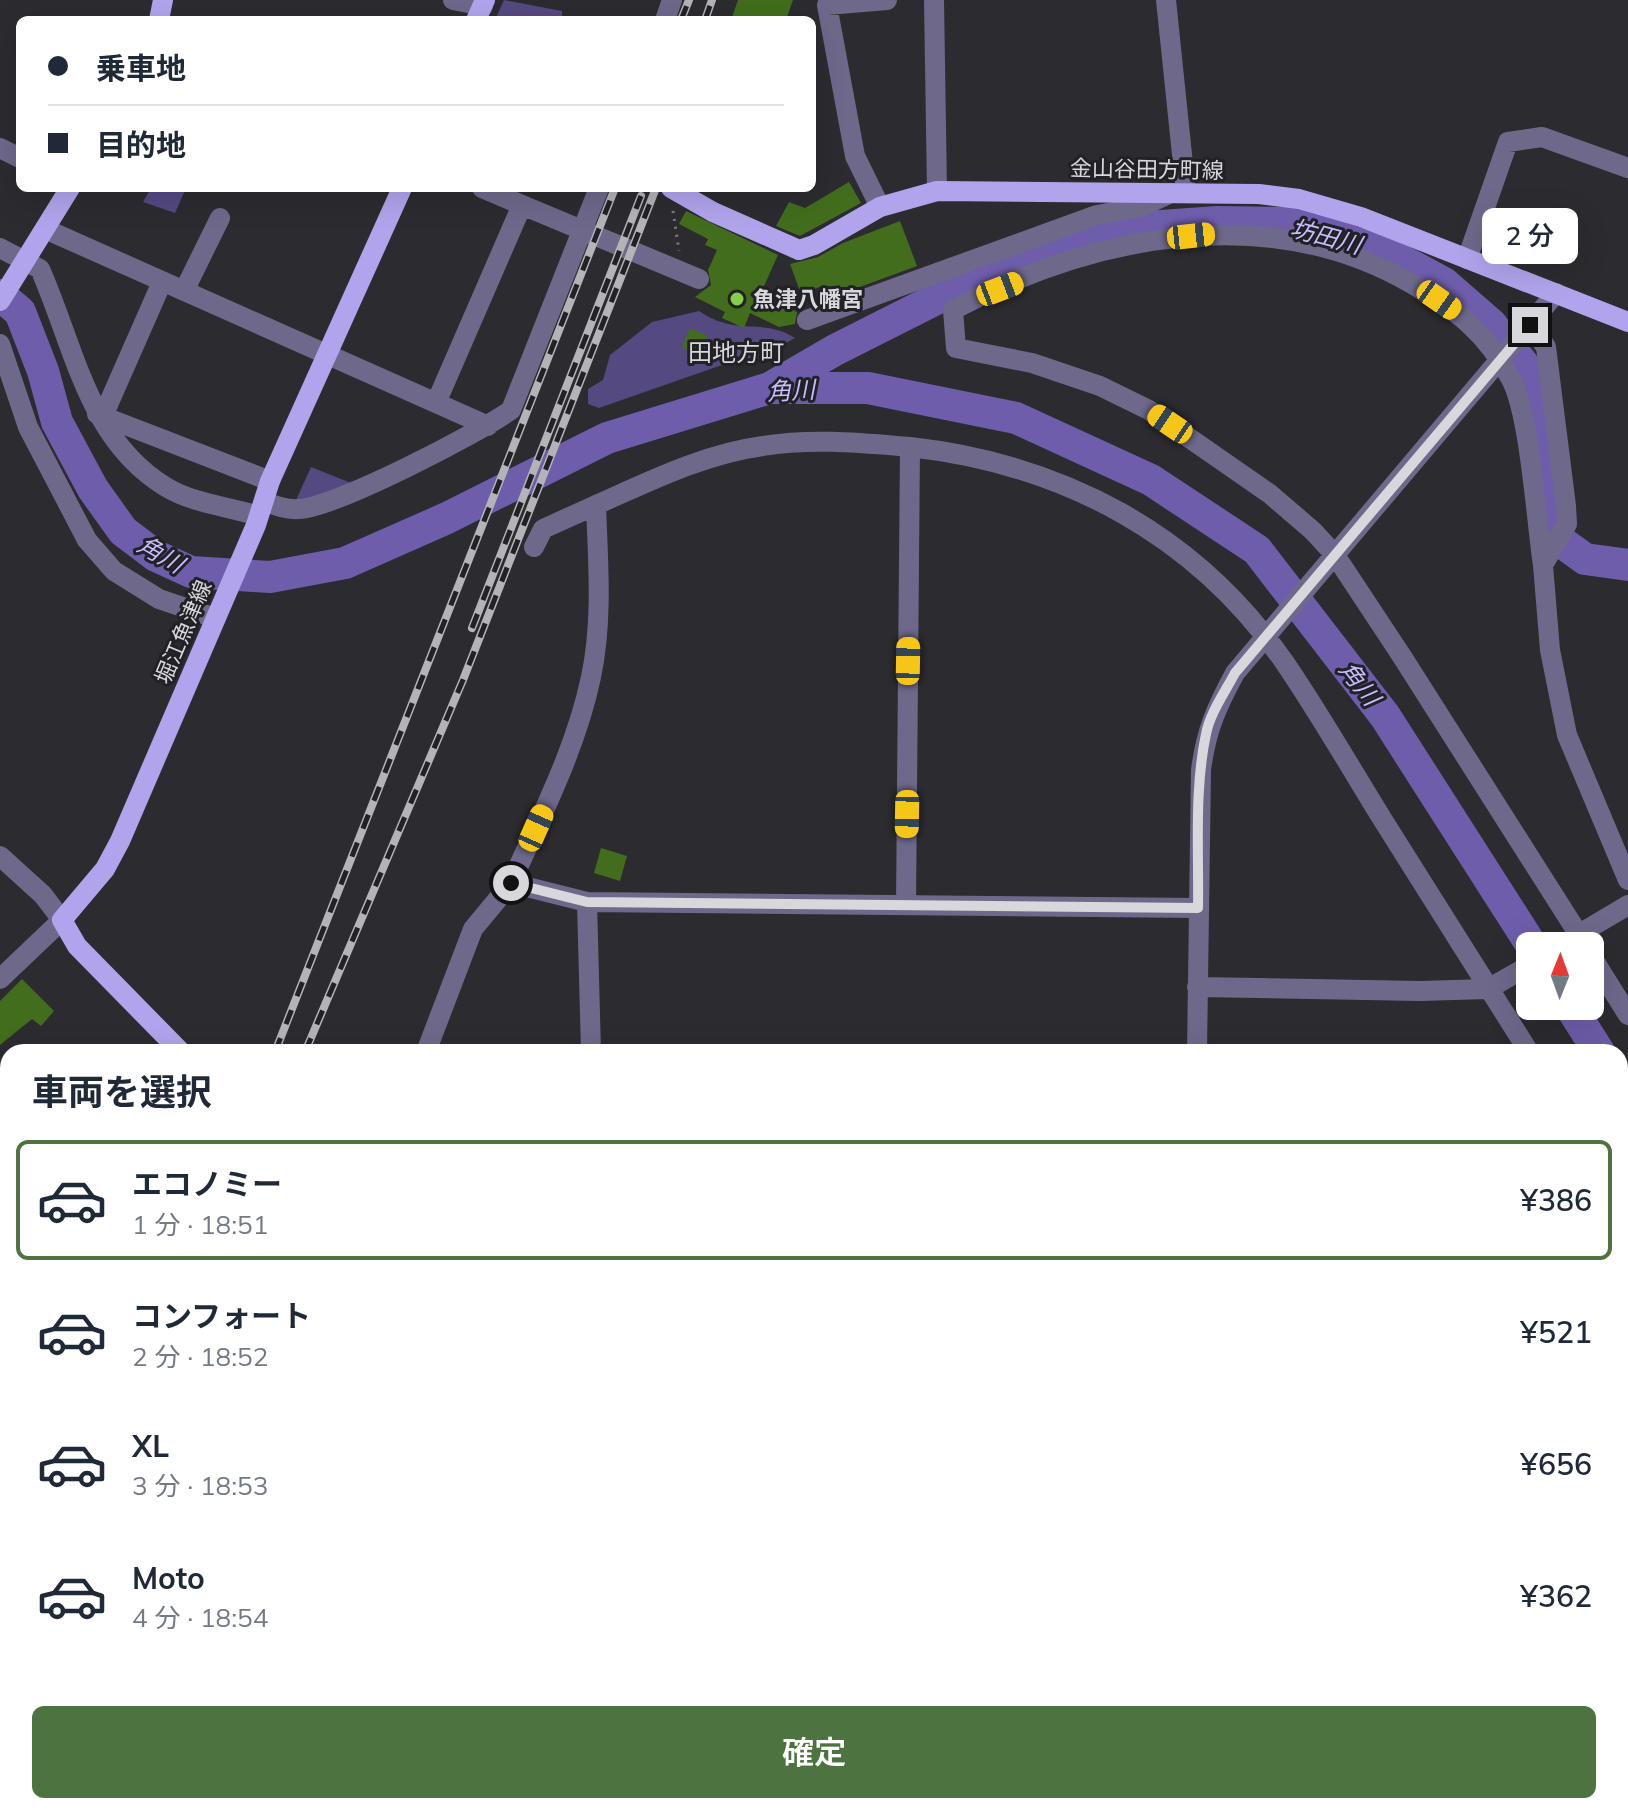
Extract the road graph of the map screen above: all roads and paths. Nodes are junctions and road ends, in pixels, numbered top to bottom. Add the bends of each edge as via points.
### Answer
1 (453, 0) edge
2 (887, 0) edge
3 (934, 0) edge
4 (1166, 0) edge
5 (481, 9) edge
6 (1628, 168) edge
7 (937, 191) junction
8 (68, 192) edge
9 (400, 192) edge
10 (491, 192) edge
11 (597, 192) edge
12 (1179, 193) junction
13 (671, 195) edge
14 (522, 205) junction
15 (880, 207) junction
16 (220, 218) dead end
17 (583, 228) junction
18 (45, 229) junction
19 (0, 248) edge
20 (1467, 259) junction
21 (22, 264) junction
22 (691, 275) joint
23 (162, 282) junction
24 (184, 291) junction
25 (1556, 293) junction
26 (0, 301) edge
27 (807, 320) dead end
28 (1628, 322) edge
29 (1527, 329) junction
30 (0, 344) edge
31 (328, 356) junction
32 (1502, 357) junction
33 (436, 403) junction
34 (97, 414) junction
35 (488, 426) junction
36 (910, 447) junction
37 (270, 481) junction
38 (596, 505) junction
39 (259, 514) junction
40 (534, 547) dead end
41 (1333, 556) junction
42 (1543, 565) junction
43 (215, 618) junction
44 (1267, 636) junction
45 (0, 856) edge
46 (1628, 880) edge
47 (511, 883) junction
48 (587, 902) junction
49 (1628, 905) edge
50 (906, 906) junction
51 (1198, 908) junction
52 (62, 920) junction
53 (1570, 932) edge
54 (1587, 932) edge
55 (1516, 973) edge
56 (1604, 976) edge
57 (0, 979) edge
58 (1197, 987) junction
59 (1493, 987) junction
60 (1628, 1015) edge
61 (173, 1044) edge
62 (429, 1044) edge
63 (591, 1044) edge
64 (1197, 1044) edge
65 (1525, 1044) edge

1 - 5 street
2 - 15 street via 827,5 855,156
3 - 7 street
4 - 12 street
6 - 20 street via 1542,137 1508,142
7 - 12 main road, 金山谷田方町線
7 - 15 main road, 金山谷田方町線
8 - 18 main road
9 - 31 main road, 堀江魚津線
10 - 14 street
11 - 17 street
12 - 20 main road, 金山谷田方町線 via 1299,199
12 - 27 street via 1097,215
13 - 15 main road, 金山谷田方町線 via 799,250
13 - 22 path
14 - 17 street
14 - 33 street
16 - 24 street
17 - 22 street
17 - 35 street via 511,410
18 - 21 main road
18 - 23 street
19 - 21 street
20 - 25 main road, 金山谷田方町線
21 - 26 main road
21 - 34 street via 40,269
23 - 24 street
23 - 34 street via 107,407
24 - 31 street
25 - 28 main road, 金山谷田方町線
25 - 29 street
29 - 32 street
29 - 42 street via 1546,347 1566,506 1567,524
30 - 43 street via 28,427 87,540 114,571 159,599
31 - 33 street
31 - 37 main road, 堀江魚津線
32 - 41 street
32 - 41 street via 1473,325 1380,266 1280,238 1217,233 1139,241 1071,261 953,310 956,348 1032,363 1100,386 1149,410 1270,494
32 - 42 street via 1521,416
33 - 35 street
34 - 37 street
34 - 39 street via 114,443 166,487 202,503
35 - 39 street via 343,496 302,510
36 - 38 street via 829,441 762,446 695,462
36 - 44 street via 1017,466 1064,482 1122,513 1213,580
36 - 50 street
37 - 39 main road, 堀江魚津線
38 - 40 street via 543,529
38 - 47 street via 599,595 592,675 572,745
39 - 43 main road, 堀江魚津線
41 - 44 street
41 - 53 street
42 - 46 street via 1550,650 1567,735
43 - 52 main road, 堀江魚津線 via 120,841 105,869
44 - 51 street via 1235,673 1206,732
44 - 59 street
45 - 52 street
47 - 48 street
47 - 62 street via 473,929
48 - 50 street
48 - 63 street
49 - 54 street
50 - 51 street
51 - 58 street
52 - 57 street
52 - 61 main road via 77,946
55 - 59 street
56 - 60 street
58 - 59 street
58 - 64 street
59 - 65 street

